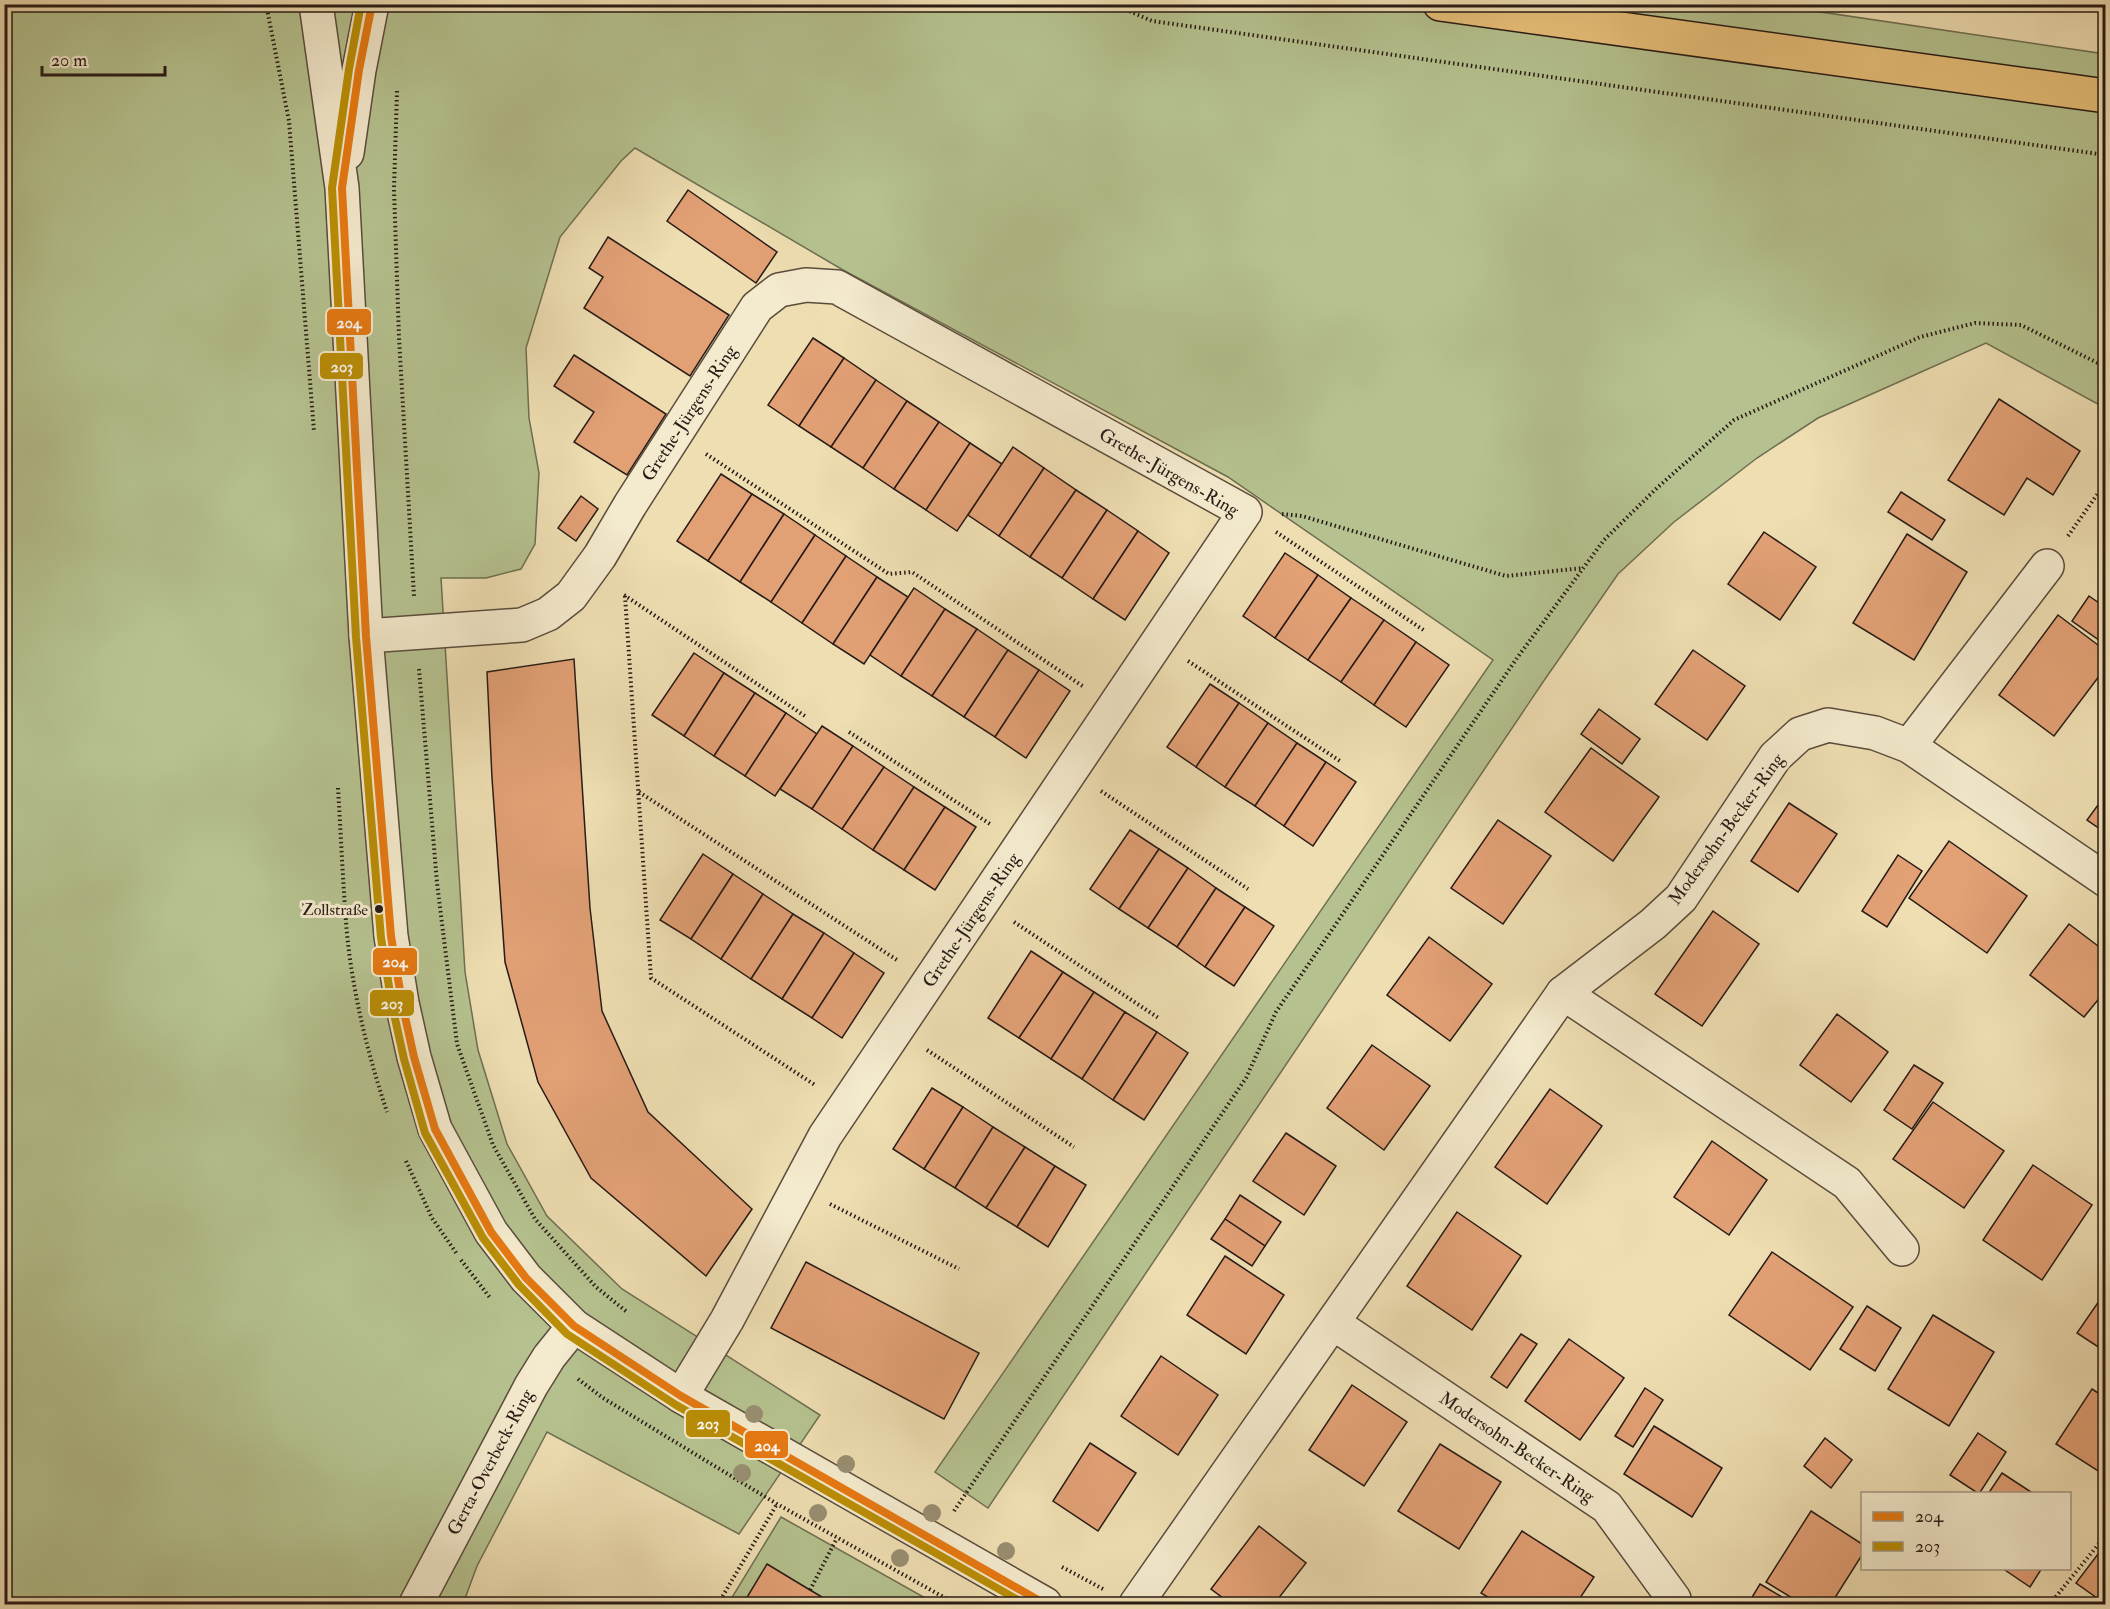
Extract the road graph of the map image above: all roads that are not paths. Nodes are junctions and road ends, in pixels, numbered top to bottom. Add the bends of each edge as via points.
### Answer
1 (316, 4) edge
2 (372, 4) edge
3 (1440, 4) edge
4 (2106, 96) edge
5 (342, 188) junction
6 (2047, 566) road end
7 (366, 636) junction
8 (1909, 746) junction
9 (2106, 880) edge
10 (1563, 993) junction
11 (1902, 1249) dead end
12 (1333, 1323) junction
13 (574, 1326) junction
14 (681, 1396) junction
15 (1674, 1599) dead end
16 (1137, 1603) edge
17 (416, 1605) edge
18 (1045, 1605) edge

1 - 5 street
2 - 5 street
3 - 4 main road
5 - 7 street
6 - 8 street
7 - 13 street via 391,936 406,1025 435,1129 491,1232 526,1278
7 - 14 street, Grethe-Jürgens-Ring via 522,625 548,614 571,596 757,307 779,290 806,285 837,287 1245,512 825,1136 727,1320
8 - 9 street, Modersohn-Becker-Ring
8 - 10 street, Modersohn-Becker-Ring via 1875,733 1828,725 1800,734 1775,757 1681,898
10 - 11 street via 1847,1183
10 - 12 street, Modersohn-Becker-Ring
12 - 15 street, Modersohn-Becker-Ring via 1607,1507
12 - 16 street, Modersohn-Becker-Ring
13 - 14 street
13 - 17 street, Gerta-Overbeck-Ring via 531,1386
14 - 18 street

